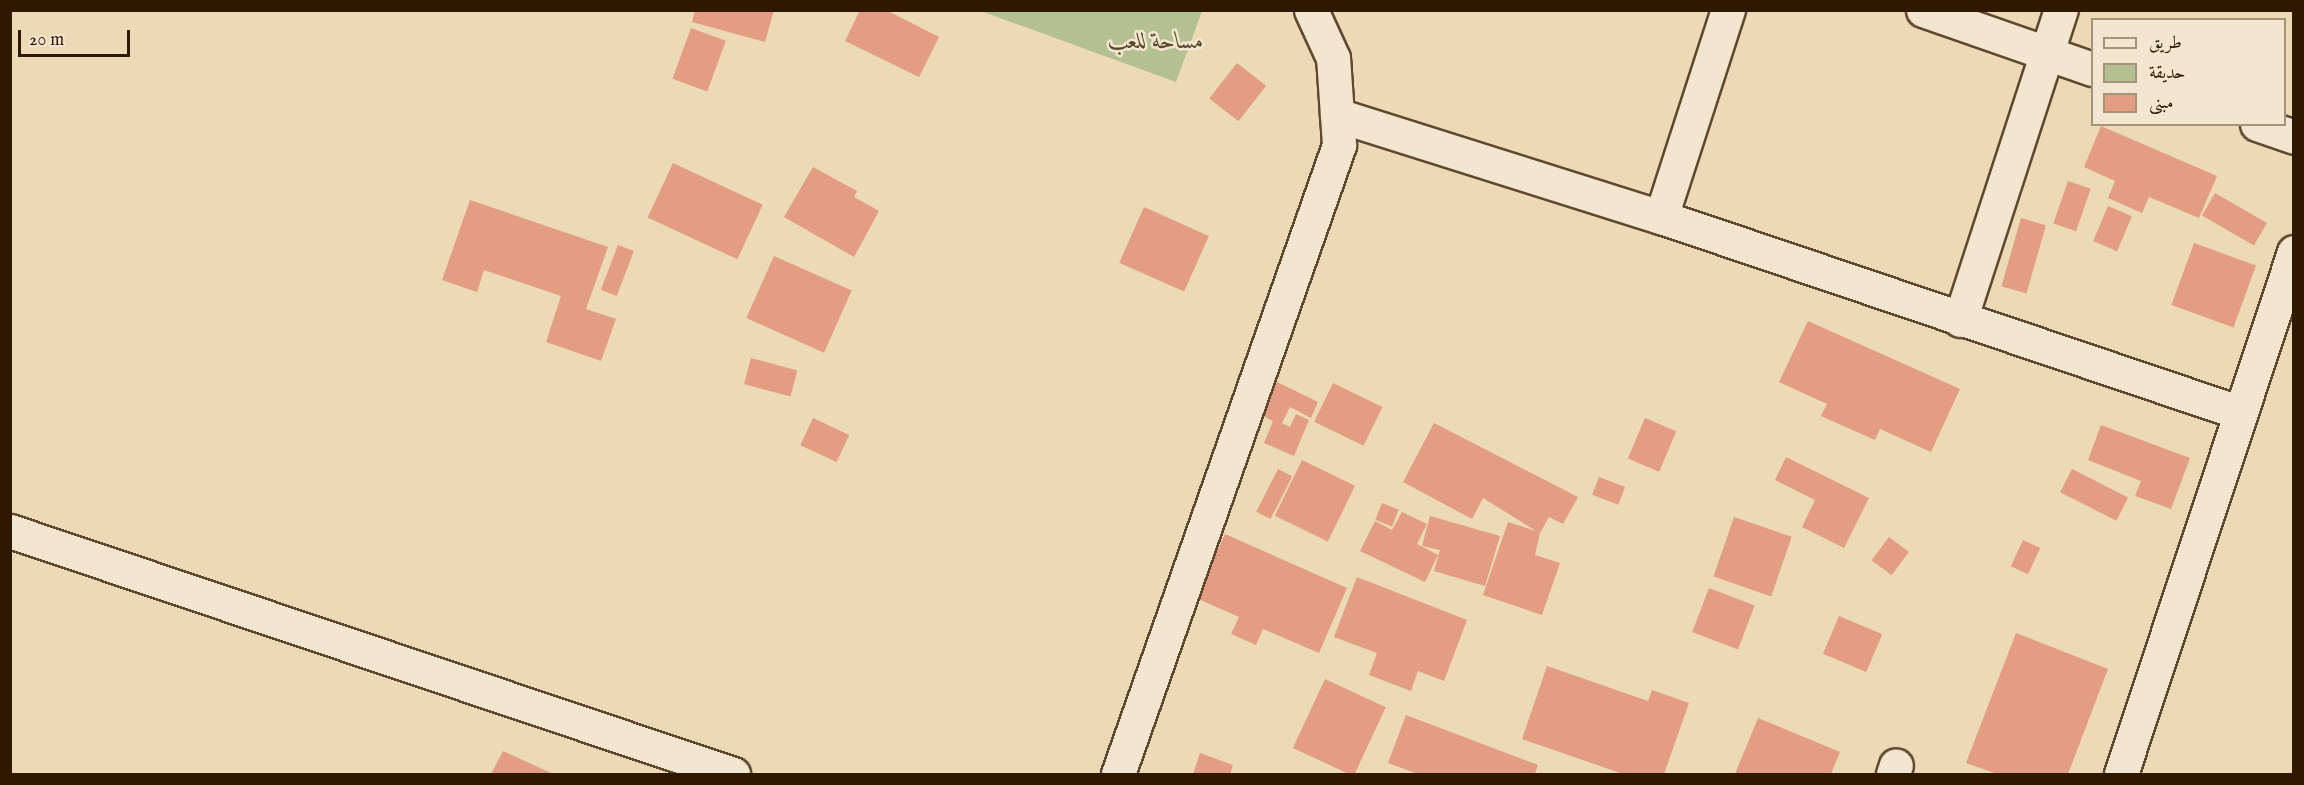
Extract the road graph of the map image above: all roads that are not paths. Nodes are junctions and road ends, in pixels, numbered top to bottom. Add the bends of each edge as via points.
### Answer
1 (1311, 10) edge
2 (1728, 10) edge
3 (1923, 10) edge
4 (2061, 10) edge
5 (2047, 54) junction
6 (2091, 69) edge
7 (1337, 115) junction
8 (2263, 126) edge
9 (2294, 137) edge
10 (1661, 217) junction
11 (2294, 252) edge
12 (1960, 320) junction
13 (2238, 412) junction
14 (10, 531) edge
15 (733, 774) edge
16 (1118, 774) edge
17 (2121, 774) edge

1 - 7 street via 1333,58
2 - 10 street
3 - 5 street
4 - 5 street
5 - 6 street
5 - 12 street
7 - 10 street
7 - 16 street via 1339,145
8 - 9 street
10 - 12 street
11 - 13 street
12 - 13 street
13 - 17 street
14 - 15 street

